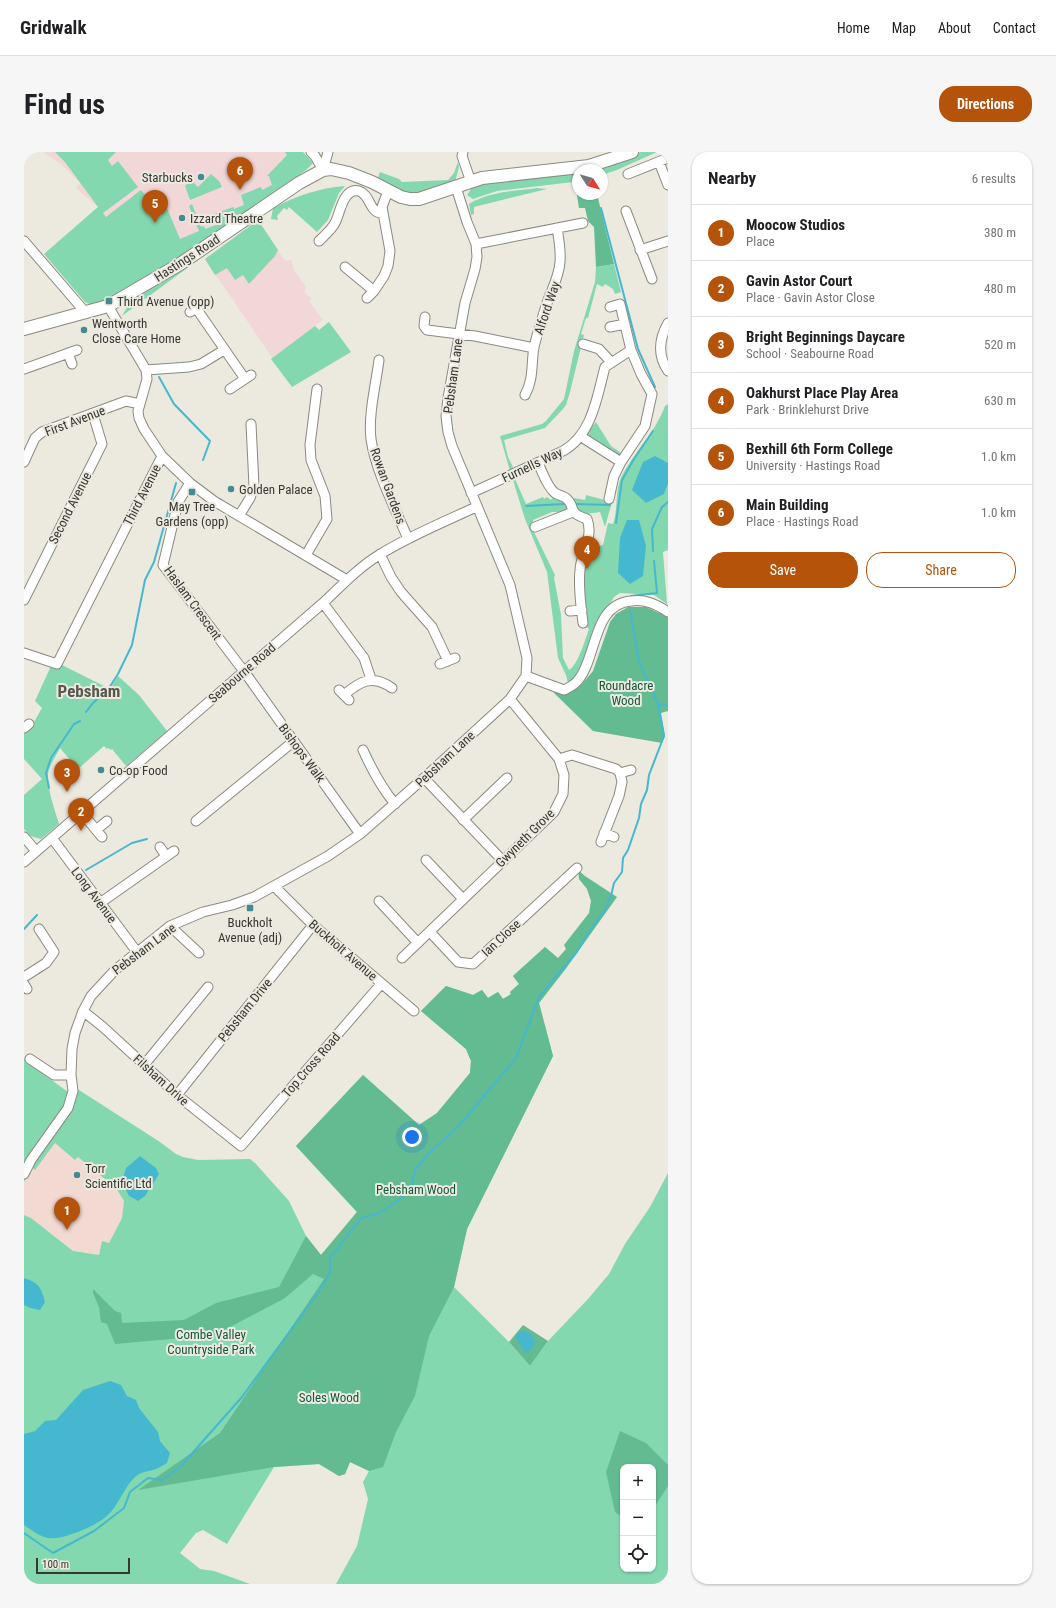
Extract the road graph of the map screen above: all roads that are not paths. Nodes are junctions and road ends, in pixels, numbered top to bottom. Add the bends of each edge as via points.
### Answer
1 (311, 152) edge
2 (328, 152) edge
3 (463, 152) edge
4 (624, 153) edge
5 (668, 158) edge
6 (659, 162) junction
7 (323, 170) junction
8 (628, 174) dead end
9 (471, 182) junction
10 (668, 185) edge
11 (456, 186) junction
12 (388, 191) junction
13 (626, 211) dead end
14 (382, 213) junction
15 (583, 223) dead end
16 (556, 228) junction
17 (24, 240) edge
18 (319, 241) dead end
19 (668, 241) edge
20 (476, 244) junction
21 (640, 250) junction
22 (345, 267) dead end
23 (652, 278) dead end
24 (374, 290) junction
25 (367, 298) dead end
26 (108, 306) junction
27 (196, 307) dead end
28 (610, 307) dead end
29 (86, 313) junction
30 (425, 317) dead end
31 (668, 323) edge
32 (625, 324) junction
33 (610, 328) dead end
34 (24, 329) edge
35 (459, 334) junction
36 (582, 344) dead end
37 (534, 348) junction
38 (224, 350) junction
39 (631, 350) junction
40 (379, 360) dead end
41 (611, 362) junction
42 (72, 364) dead end
43 (24, 369) edge
44 (146, 370) junction
45 (668, 371) edge
46 (230, 389) dead end
47 (530, 391) dead end
48 (314, 395) dead end
49 (140, 404) junction
50 (93, 414) junction
51 (254, 428) dead end
52 (580, 436) junction
53 (162, 456) junction
54 (24, 462) edge
55 (621, 462) junction
56 (538, 463) junction
57 (190, 483) junction
58 (471, 493) junction
59 (609, 499) dead end
60 (476, 507) junction
61 (572, 512) junction
62 (239, 516) junction
63 (535, 527) dead end
64 (408, 539) junction
65 (380, 554) junction
66 (306, 555) junction
67 (347, 580) junction
68 (24, 600) edge
69 (323, 603) junction
70 (582, 610) junction
71 (570, 611) dead end
72 (668, 612) edge
73 (583, 623) dead end
74 (24, 653) edge
75 (448, 661) dead end
76 (243, 672) junction
77 (526, 676) junction
78 (371, 679) junction
79 (390, 683) dead end
80 (344, 695) dead end
81 (510, 699) junction
82 (294, 741) junction
83 (363, 750) dead end
84 (559, 759) junction
85 (631, 770) dead end
86 (620, 773) junction
87 (424, 778) junction
88 (505, 783) dead end
89 (395, 804) junction
90 (82, 813) junction
91 (463, 820) junction
92 (107, 821) dead end
93 (200, 821) dead end
94 (604, 833) junction
95 (360, 834) junction
96 (24, 837) edge
97 (614, 837) dead end
98 (52, 838) junction
99 (601, 842) dead end
100 (160, 847) dead end
101 (36, 851) junction
102 (174, 851) dead end
103 (166, 856) junction
104 (503, 861) junction
105 (24, 862) edge
106 (427, 865) dead end
107 (575, 874) dead end
108 (274, 886) junction
109 (463, 899) junction
110 (100, 903) junction
111 (385, 904) dead end
112 (313, 925) junction
113 (170, 926) junction
114 (39, 928) dead end
115 (430, 932) junction
116 (418, 943) junction
117 (137, 952) junction
118 (199, 953) dead end
119 (402, 958) dead end
120 (24, 977) edge
121 (381, 984) junction
122 (208, 987) dead end
123 (83, 1011) junction
124 (414, 1011) dead end
125 (36, 1060) dead end
126 (144, 1065) junction
127 (71, 1075) junction
128 (177, 1095) junction
129 (241, 1146) joint
130 (24, 1174) edge

1 - 7 street
2 - 7 street
3 - 9 street
4 - 9 main road via 589,166 482,178
5 - 6 street
6 - 8 street
6 - 10 street
7 - 12 main road via 349,173
7 - 26 main road, Hastings Road via 298,183 180,264
9 - 11 main road
11 - 12 main road via 410,200
11 - 20 street, Pebsham Lane
12 - 14 street via 383,201
13 - 21 street
14 - 18 street via 376,212 362,192 351,192 343,201 335,224
14 - 24 street via 390,251 384,276
15 - 16 street
16 - 20 street
16 - 37 street, Alford Way via 560,248 558,277 548,299
17 - 29 street
19 - 21 street
20 - 35 street, Pebsham Lane via 475,269
21 - 23 street
22 - 24 street
24 - 25 street
26 - 29 main road, Hastings Road
26 - 44 street
27 - 38 street
28 - 32 street via 620,304
29 - 34 main road, Hastings Road
30 - 35 street via 424,326 428,330
31 - 45 street via 660,340 660,352
32 - 33 street
32 - 39 street
35 - 37 street
35 - 58 street, Pebsham Lane via 446,416 452,446
36 - 41 street via 599,349
37 - 47 street, Alford Way
38 - 44 street via 201,364
38 - 46 street via 248,377
39 - 41 street
39 - 55 street via 652,394 645,426
40 - 64 street, Rowan Gardens via 371,438 377,464
41 - 52 street, Furnells Way via 605,367 593,414
42 - 43 street via 72,352
44 - 49 street, Third Avenue via 146,384
48 - 66 street via 311,460 325,496 327,519
49 - 50 street, First Avenue via 126,401
49 - 53 street, Third Avenue via 139,418
50 - 54 street, First Avenue via 42,432 35,438
50 - 68 street, Second Avenue via 102,444
51 - 62 street via 254,486
52 - 55 street
52 - 56 street, Furnells Way via 570,448
53 - 57 street
53 - 74 street, Third Avenue via 57,664
55 - 59 street via 614,476
56 - 58 street, Furnells Way
56 - 61 street via 554,492 569,502
57 - 62 street
57 - 76 street, Haslam Crescent via 178,502 163,565
58 - 60 street, Pebsham Lane
60 - 64 street, Seabourne Road
60 - 77 street, Pebsham Lane via 510,585 527,658
61 - 63 street
61 - 70 street via 587,519 590,527 580,570
62 - 66 street
64 - 65 street, Seabourne Road
65 - 67 street, Seabourne Road
65 - 75 street via 401,592 432,627
66 - 67 street
67 - 69 street, Seabourne Road
69 - 76 street, Seabourne Road
69 - 78 street via 364,658
70 - 71 street
70 - 73 street
72 - 77 street via 647,601 625,601 618,604 604,618 587,667 573,686 564,690
76 - 82 street, Bishops Walk
76 - 90 street, Seabourne Road
77 - 81 street, Pebsham Lane
78 - 79 street
78 - 80 street via 355,685
81 - 84 street, Gwyneth Grove
81 - 87 street, Pebsham Lane
82 - 93 street
82 - 95 street, Bishops Walk
83 - 89 street via 382,789
84 - 86 street via 572,755 616,769
84 - 104 street, Gwyneth Grove via 564,775 563,794 554,812
85 - 86 street
86 - 94 street via 622,782 619,796
87 - 89 street, Pebsham Lane
87 - 91 street
88 - 91 street
89 - 95 street, Pebsham Lane
90 - 92 street via 99,833
90 - 98 street, Seabourne Road
91 - 104 street
94 - 97 street
94 - 99 street
95 - 108 street, Pebsham Lane via 328,856
96 - 101 street
98 - 101 street, Seabourne Road
98 - 110 street, Long Avenue
100 - 103 street
101 - 105 street, Seabourne Road
102 - 103 street
103 - 110 street
104 - 109 street, Gwyneth Grove
106 - 109 street
107 - 115 street, Ian Close via 473,964 458,962
108 - 112 street, Buckholt Avenue
108 - 113 street, Pebsham Lane via 254,897 203,912
109 - 115 street, Gwyneth Grove
110 - 117 street, Long Avenue
111 - 116 street
112 - 121 street, Buckholt Avenue
112 - 128 street, Pebsham Drive
113 - 117 street, Pebsham Lane
113 - 118 street
114 - 120 street via 54,952 46,963
115 - 116 street, Gwyneth Grove
116 - 119 street, Gwyneth Grove
117 - 123 street, Pebsham Lane via 106,978 91,996
121 - 124 street, Buckholt Avenue
121 - 129 street, Top Cross Road
122 - 126 street
123 - 126 street, Filsham Drive
123 - 127 street, Pebsham Lane via 72,1049
125 - 127 street via 54,1075
126 - 128 street, Filsham Drive
127 - 130 street, Pebsham Lane via 73,1091 68,1108
128 - 129 street, Filsham Drive

